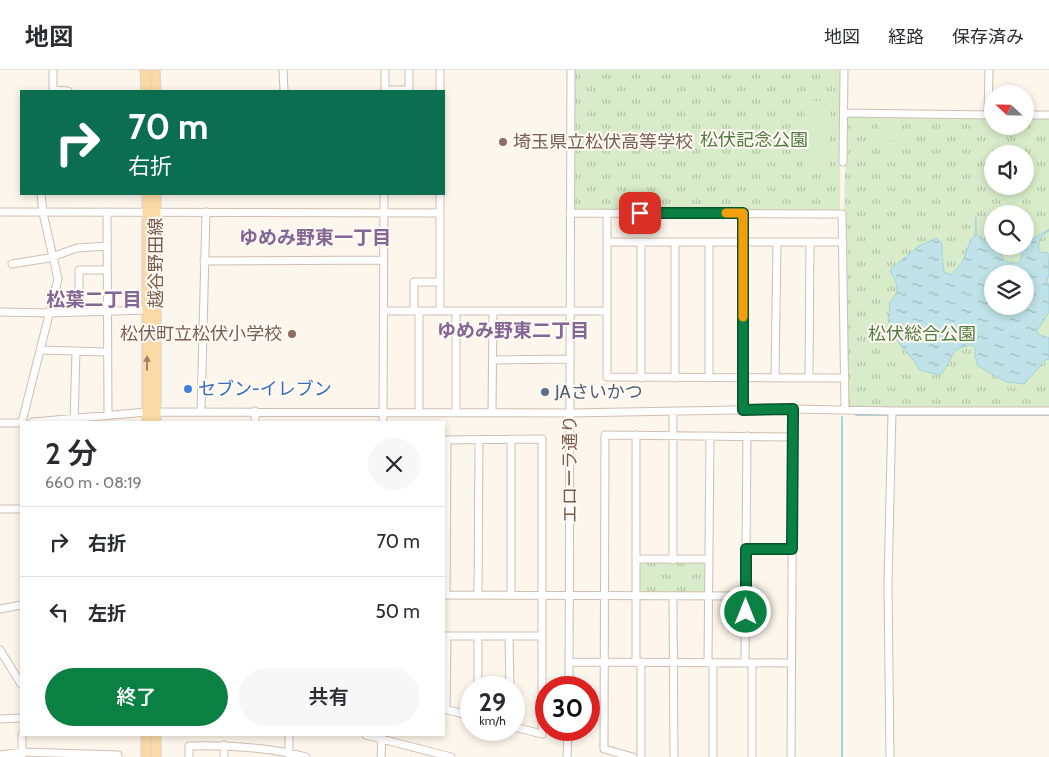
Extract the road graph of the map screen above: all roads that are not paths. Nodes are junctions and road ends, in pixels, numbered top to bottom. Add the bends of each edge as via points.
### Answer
1 (53, 70) edge
2 (145, 70) edge
3 (155, 70) edge
4 (283, 70) edge
5 (385, 70) edge
6 (409, 70) edge
7 (440, 70) edge
8 (571, 70) edge
9 (844, 70) edge
10 (989, 70) edge
11 (989, 85) edge
12 (53, 90) edge
13 (146, 90) edge
14 (156, 90) edge
15 (284, 90) edge
16 (385, 90) edge
17 (440, 90) edge
18 (844, 113) junction
19 (984, 115) edge
20 (1034, 115) edge
21 (1049, 115) edge
22 (843, 162) dead end
23 (41, 195) edge
24 (147, 195) edge
25 (156, 195) edge
26 (384, 195) edge
27 (440, 195) edge
28 (0, 212) edge
29 (107, 212) junction
30 (151, 212) junction
31 (206, 212) junction
32 (43, 213) junction
33 (440, 213) junction
34 (570, 213) junction
35 (607, 213) junction
36 (743, 213) junction
37 (384, 214) junction
38 (607, 242) junction
39 (641, 242) junction
40 (675, 242) junction
41 (709, 242) junction
42 (743, 242) junction
43 (777, 242) junction
44 (810, 242) junction
45 (843, 242) junction
46 (107, 246) junction
47 (54, 256) junction
48 (384, 260) junction
49 (204, 261) junction
50 (12, 264) dead end
51 (107, 270) junction
52 (440, 282) junction
53 (147, 310) junction
54 (107, 311) junction
55 (384, 311) junction
56 (416, 311) junction
57 (440, 311) junction
58 (456, 311) junction
59 (493, 311) junction
60 (570, 311) junction
61 (607, 311) junction
62 (0, 312) edge
63 (79, 312) junction
64 (50, 313) junction
65 (41, 350) junction
66 (76, 351) junction
67 (107, 352) junction
68 (493, 360) junction
69 (570, 360) junction
70 (640, 378) junction
71 (675, 378) junction
72 (709, 378) junction
73 (743, 378) junction
74 (775, 378) junction
75 (809, 378) junction
76 (845, 378) junction
77 (793, 409) junction
78 (845, 409) junction
79 (743, 410) junction
80 (673, 411) junction
81 (1049, 411) edge
82 (151, 412) junction
83 (201, 412) junction
84 (255, 412) junction
85 (419, 412) junction
86 (456, 412) junction
87 (383, 413) junction
88 (492, 413) junction
89 (570, 413) junction
90 (892, 413) junction
91 (108, 415) junction
92 (23, 421) edge
93 (74, 421) edge
94 (147, 421) edge
95 (156, 421) edge
96 (255, 421) edge
97 (383, 421) edge
98 (0, 423) edge
99 (20, 423) edge
100 (636, 435) junction
101 (673, 436) junction
102 (710, 436) junction
103 (747, 436) junction
104 (793, 437) junction
105 (511, 439) junction
106 (446, 440) edge
107 (479, 440) junction
108 (0, 509) edge
109 (20, 509) edge
110 (746, 549) junction
111 (792, 549) junction
112 (709, 559) junction
113 (636, 560) junction
114 (673, 560) junction
115 (445, 595) edge
116 (478, 595) junction
117 (510, 596) junction
118 (542, 596) junction
119 (570, 596) junction
120 (604, 596) junction
121 (636, 596) junction
122 (674, 596) junction
123 (709, 596) junction
124 (746, 596) junction
125 (20, 605) edge
126 (0, 609) edge
127 (445, 636) edge
128 (478, 636) junction
129 (509, 636) junction
130 (542, 636) junction
131 (0, 650) edge
132 (569, 662) junction
133 (604, 662) junction
134 (638, 662) junction
135 (674, 662) junction
136 (711, 662) junction
137 (749, 663) junction
138 (792, 663) junction
139 (478, 676) edge
140 (510, 676) edge
141 (568, 676) edge
142 (20, 682) edge
143 (445, 709) edge
144 (460, 713) edge
145 (20, 718) edge
146 (0, 719) edge
147 (525, 730) edge
148 (22, 736) edge
149 (146, 736) edge
150 (156, 736) edge
151 (289, 736) edge
152 (382, 737) edge
153 (568, 741) edge
154 (224, 745) junction
155 (255, 748) junction
156 (0, 755) edge
157 (22, 755) edge
158 (289, 755) edge
159 (118, 757) edge
160 (146, 757) edge
161 (156, 757) edge
162 (189, 757) edge
163 (224, 757) edge
164 (255, 757) edge
165 (306, 757) edge
166 (381, 757) edge
167 (451, 757) edge
168 (567, 757) edge
169 (633, 757) edge
170 (641, 757) edge
171 (674, 757) edge
172 (713, 757) edge
173 (752, 757) edge
174 (791, 757) edge
175 (890, 757) edge

1 - 12 street
2 - 13 main road
3 - 14 main road
4 - 15 street
5 - 16 street
6 - 16 street via 410,90
7 - 17 street
8 - 34 street, エローラ通り
9 - 18 street
10 - 11 street
18 - 19 street
18 - 22 street
20 - 21 street
23 - 32 street
24 - 30 main road, 越谷野田線
25 - 30 main road, 越谷野田線
26 - 37 street
27 - 33 street
28 - 32 street
29 - 30 street
29 - 32 street
29 - 46 street
30 - 31 street
30 - 53 main road, 越谷野田線
30 - 82 main road, 越谷野田線
31 - 37 street
31 - 49 street
32 - 47 street
33 - 37 street
33 - 52 street
34 - 35 street
34 - 60 street, エローラ通り
35 - 36 street
35 - 38 street
36 - 42 street
36 - 45 street via 842,214
37 - 48 street
38 - 39 street
38 - 61 street
39 - 40 street
39 - 70 street
40 - 41 street
40 - 71 street
41 - 42 street
41 - 72 street
42 - 43 street
42 - 73 street
43 - 44 street
43 - 74 street
44 - 45 street
44 - 75 street
45 - 76 street
46 - 47 street via 77,248
46 - 51 street
47 - 50 street
47 - 64 street via 58,279
48 - 49 street
48 - 55 street
49 - 83 street
51 - 54 street
51 - 63 street via 79,270
52 - 56 street via 414,282
52 - 57 street
53 - 54 street
82 -> 53 main road, 越谷野田線
54 - 63 street
54 - 67 street
55 - 56 street
55 - 87 street
56 - 57 street
56 - 85 street
57 - 58 street
58 - 59 street
58 - 86 street
59 - 60 street
59 - 68 street
60 - 61 street
60 - 69 street, エローラ通り
61 - 70 street via 607,377
62 - 64 street
63 - 64 street
64 - 65 street
65 - 66 street
65 - 92 street
66 - 67 street
66 - 93 street
67 - 91 street
68 - 69 street
68 - 88 street
69 - 89 street, エローラ通り
70 - 71 street
71 - 72 street
72 - 73 street
73 - 74 street
73 - 79 street
74 - 75 street
75 - 76 street
76 - 78 street
77 - 78 street
77 - 79 street
77 - 104 street
78 - 90 street
79 - 80 street
80 - 89 street
80 - 101 street
81 - 90 street
82 - 83 street
82 - 91 street
82 - 94 main road, 越谷野田線
82 - 95 main road, 越谷野田線
83 - 84 street
84 - 87 street
84 - 96 street
85 - 86 street
85 - 87 street
86 - 88 street
87 - 97 street
88 - 89 street
89 - 119 street, エローラ通り
90 - 175 street via 888,584
91 - 93 street
98 - 99 street
100 - 101 street
100 - 113 street
100 - 120 street via 605,435
101 - 102 street
101 - 114 street
102 - 103 street
102 - 112 street
103 - 104 street
103 - 110 street
104 - 111 street
105 - 107 street
105 - 117 street
105 - 118 street via 542,439
106 - 107 street
106 - 115 street
107 - 116 street
108 - 109 street
110 - 111 street
110 - 124 street
111 - 138 street
112 - 114 street
112 - 123 street
113 - 114 street
113 - 121 street
115 - 116 street
116 - 117 street
117 - 118 street
118 - 119 street
118 - 130 street
119 - 120 street
119 - 132 street, エローラ通り
120 - 121 street
120 - 133 street
121 - 122 street
121 - 134 street
122 - 123 street
122 - 135 street
123 - 124 street
123 - 136 street
124 - 137 street
125 - 126 street
127 - 128 street
127 - 143 street
128 - 129 street
128 - 139 street
129 - 130 street
129 - 140 street
130 - 147 street via 542,734
131 - 142 street
132 - 133 street
132 - 141 street, エローラ通り
133 - 134 street
133 - 169 street via 604,749
134 - 135 street
134 - 170 street
135 - 136 street
135 - 171 street
136 - 137 street
136 - 172 street
137 - 138 street
137 - 173 street
138 - 174 street
143 - 144 street
145 - 146 street
148 - 157 street
149 - 160 main road
150 - 161 main road
151 - 158 street
152 - 166 street
152 - 167 street
153 - 168 street
154 - 155 street
154 - 162 street via 189,746
154 - 163 street
155 - 158 street
155 - 164 street
156 - 157 street
157 - 159 street
158 - 165 street

